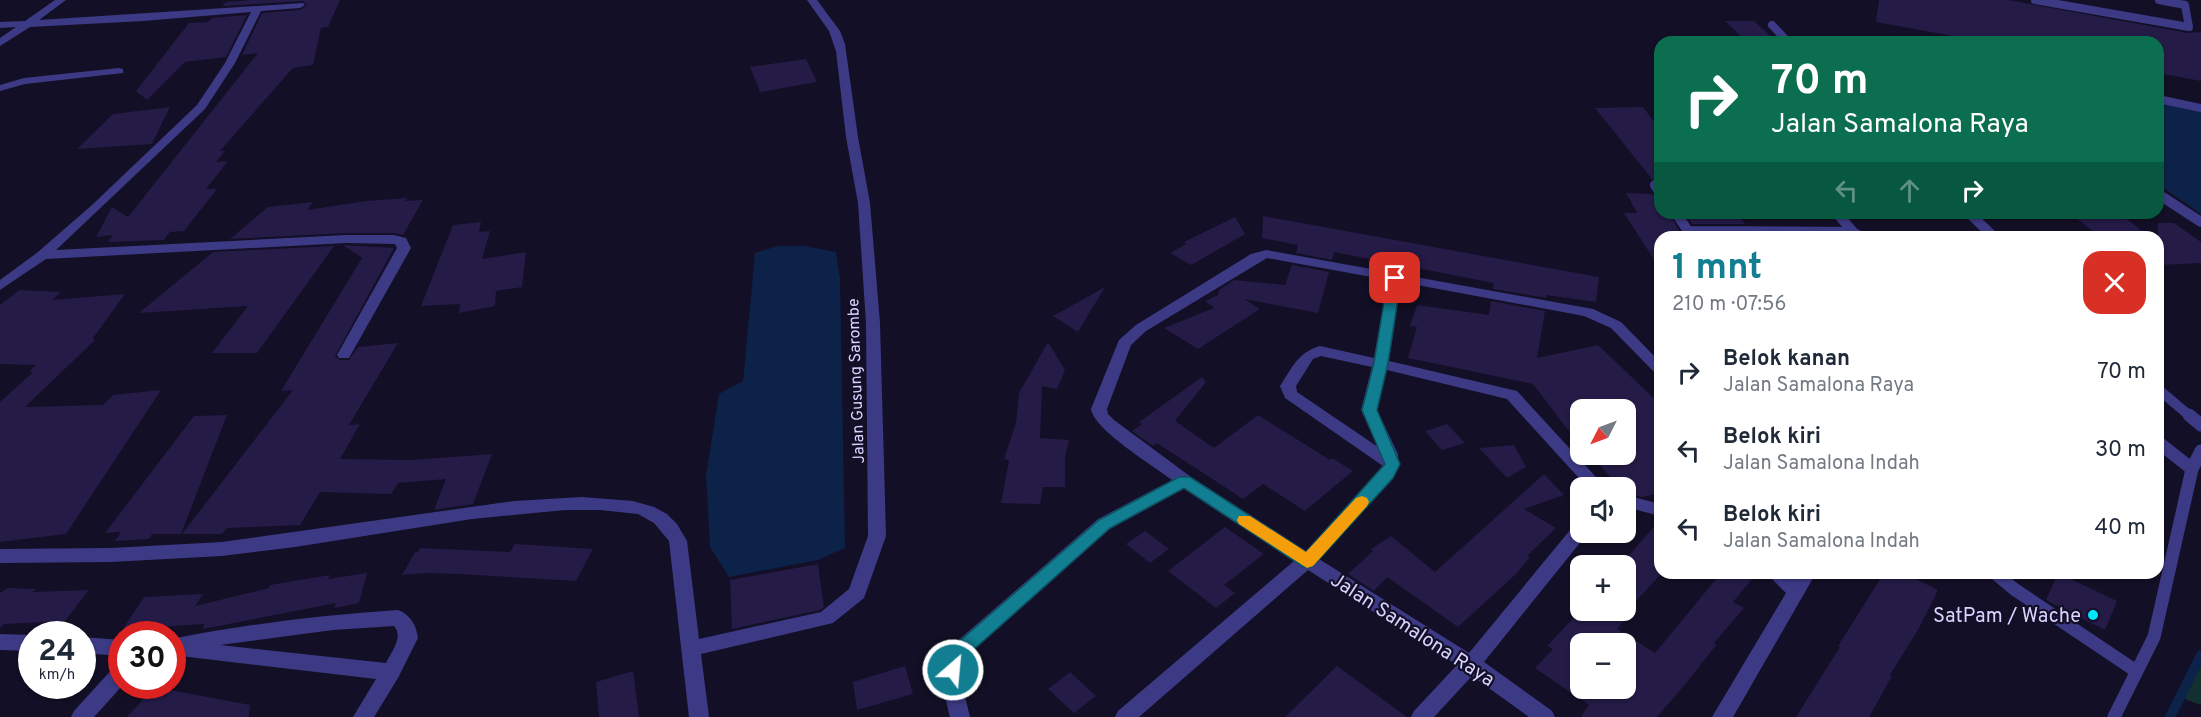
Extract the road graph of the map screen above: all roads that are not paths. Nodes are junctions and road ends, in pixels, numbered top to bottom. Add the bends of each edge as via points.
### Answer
1 (61, 0) edge
2 (214, 0) edge
3 (812, 0) edge
4 (2035, 0) edge
5 (2158, 0) edge
6 (300, 5) dead end
7 (258, 8) junction
8 (209, 12) junction
9 (28, 24) junction
10 (1772, 25) dead end
11 (0, 26) edge
12 (1782, 36) edge
13 (0, 44) edge
14 (119, 71) dead end
15 (0, 88) edge
16 (2164, 100) edge
17 (2201, 108) edge
18 (2164, 198) edge
19 (1843, 219) edge
20 (1975, 219) edge
21 (2201, 222) edge
22 (1854, 231) edge
23 (1988, 231) edge
24 (44, 255) junction
25 (1395, 278) junction
26 (0, 286) edge
27 (344, 355) dead end
28 (1381, 363) junction
29 (1654, 364) edge
30 (2164, 394) edge
31 (2201, 425) edge
32 (2164, 447) edge
33 (2201, 451) edge
34 (1392, 464) junction
35 (2192, 469) junction
36 (1588, 477) edge
37 (1185, 481) junction
38 (1636, 504) edge
39 (1654, 508) edge
40 (1570, 542) edge
41 (0, 556) edge
42 (1307, 561) junction
43 (1782, 579) edge
44 (1803, 579) edge
45 (2002, 579) edge
46 (1796, 591) junction
47 (0, 642) edge
48 (18, 643) edge
49 (186, 645) edge
50 (692, 648) junction
51 (186, 650) edge
52 (1471, 664) junction
53 (2136, 671) junction
54 (391, 672) junction
55 (108, 687) edge
56 (81, 717) edge
57 (363, 717) edge
58 (699, 717) edge
59 (960, 717) edge
60 (1125, 717) edge
61 (1421, 717) edge
62 (1545, 717) edge
63 (1722, 717) edge
64 (2114, 717) edge

1 - 9 street
2 - 8 street
3 - 50 street, Jalan Gusung Sarombe via 837,35 847,74 852,137 864,203 873,323 877,536 857,593 826,618
4 - 5 lane via 2189,27 2185,5
6 - 7 street
7 - 8 street
7 - 24 street via 230,63 201,107
8 - 9 street
9 - 11 street
9 - 13 street
10 - 12 lane
14 - 15 street via 36,79
16 - 17 lane
18 - 21 lane
19 - 22 lane
20 - 23 lane
24 - 26 street
24 - 27 street via 346,239 401,241 404,248
25 - 28 street
25 - 29 street via 1588,312 1616,325
25 - 37 street, Jalan Samalona Raya via 1273,254 1256,257 1141,328 1124,343 1099,409 1102,420
28 - 34 street via 1369,410
28 - 34 street via 1320,351 1308,356 1288,389 1295,398
28 - 36 street via 1512,395
30 - 31 lane
32 - 35 lane
33 - 35 lane
34 - 42 street
35 - 53 lane via 2154,637
37 - 42 street, Jalan Samalona Raya
37 - 59 street via 1104,524 954,656 952,685
38 - 39 street
40 - 52 street
41 - 50 street via 180,552 293,541 414,520 522,507 595,503 635,507 665,521 678,541
42 - 52 street, Jalan Samalona Raya
42 - 60 street
43 - 46 street
44 - 46 street
45 - 53 lane
46 - 63 street
47 - 48 street
49 - 54 street via 333,622 398,618 407,628 408,638
50 - 58 street
51 - 54 street
52 - 61 street
52 - 62 street, Jalan Samalona Raya
53 - 64 lane
54 - 57 street
55 - 56 street

